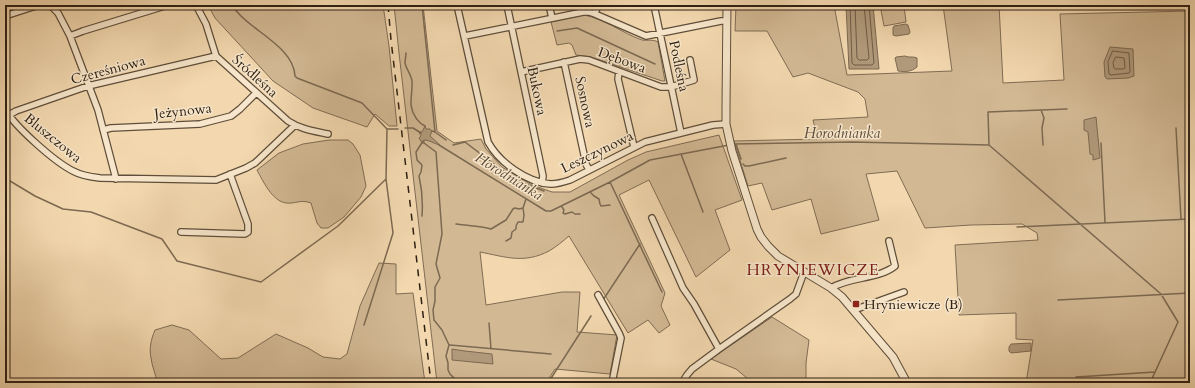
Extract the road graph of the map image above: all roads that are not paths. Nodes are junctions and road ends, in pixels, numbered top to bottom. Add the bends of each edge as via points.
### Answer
1 (39, 5) edge
2 (50, 5) edge
3 (168, 5) edge
4 (196, 5) edge
5 (457, 5) edge
6 (507, 5) edge
7 (549, 5) edge
8 (598, 5) edge
9 (654, 5) edge
10 (727, 5) edge
11 (595, 14) junction
12 (5, 16) edge
13 (552, 18) junction
14 (727, 21) junction
15 (511, 27) junction
16 (660, 34) junction
17 (70, 36) junction
18 (465, 36) junction
19 (216, 56) junction
20 (690, 60) dead end
21 (564, 62) junction
22 (521, 72) junction
23 (619, 72) junction
24 (88, 86) junction
25 (671, 87) junction
26 (256, 93) junction
27 (5, 109) edge
28 (9, 116) junction
29 (726, 124) junction
30 (295, 125) junction
31 (103, 130) junction
32 (681, 132) junction
33 (328, 134) dead end
34 (634, 148) junction
35 (589, 170) junction
36 (230, 174) junction
37 (116, 179) junction
38 (542, 183) junction
39 (652, 218) dead end
40 (181, 232) dead end
41 (889, 241) dead end
42 (804, 272) junction
43 (831, 288) junction
44 (904, 292) dead end
45 (598, 296) dead end
46 (854, 310) junction
47 (719, 349) junction
48 (612, 383) edge
49 (682, 383) edge
50 (907, 383) edge

1 - 12 street
2 - 17 street via 58,13
3 - 17 street
4 - 19 street, Śródleśna via 206,24
5 - 18 street, Leszczynowa
6 - 15 street, Bukowa
7 - 13 street
8 - 11 street
9 - 16 street, Podleśna
10 - 14 street
11 - 13 street via 583,12
11 - 16 street via 642,35
13 - 15 street
14 - 16 street
14 - 29 street
15 - 18 street
15 - 22 street, Bukowa
16 - 25 street, Podleśna
17 - 24 street
18 - 38 street, Leszczynowa via 488,142 500,159 525,176
19 - 24 street, Czereśniowa
19 - 26 street, Śródleśna
20 - 25 street, Dębowa via 694,80
21 - 22 street, Dębowa
21 - 23 street, Dębowa via 589,60
21 - 35 street, Sosnowa
22 - 38 street, Bukowa via 543,176
23 - 25 street, Dębowa via 661,87
23 - 34 street via 618,79
24 - 28 street, Czereśniowa via 16,111
24 - 31 street
25 - 32 street, Podleśna
26 - 30 street, Śródleśna
26 - 31 street, Jeżynowa via 231,116 200,124
27 - 28 street, Bluszczowa
28 - 37 street, Bluszczowa via 68,168 84,176
29 - 32 street, Leszczynowa
29 - 42 street via 732,151 761,237 778,256
30 - 33 street, Śródleśna
30 - 36 street, Bluszczowa via 255,163
31 - 37 street
32 - 34 street, Leszczynowa via 645,142
34 - 35 street, Leszczynowa
35 - 38 street, Leszczynowa via 560,183
36 - 37 street, Bluszczowa via 216,180
36 - 40 street via 248,224 248,232
39 - 47 street via 683,288
41 - 43 street via 895,266 884,272
42 - 43 street
42 - 47 street via 796,294
43 - 46 street
44 - 46 street
45 - 48 street via 621,338
46 - 50 street via 893,357
47 - 49 street via 692,369

